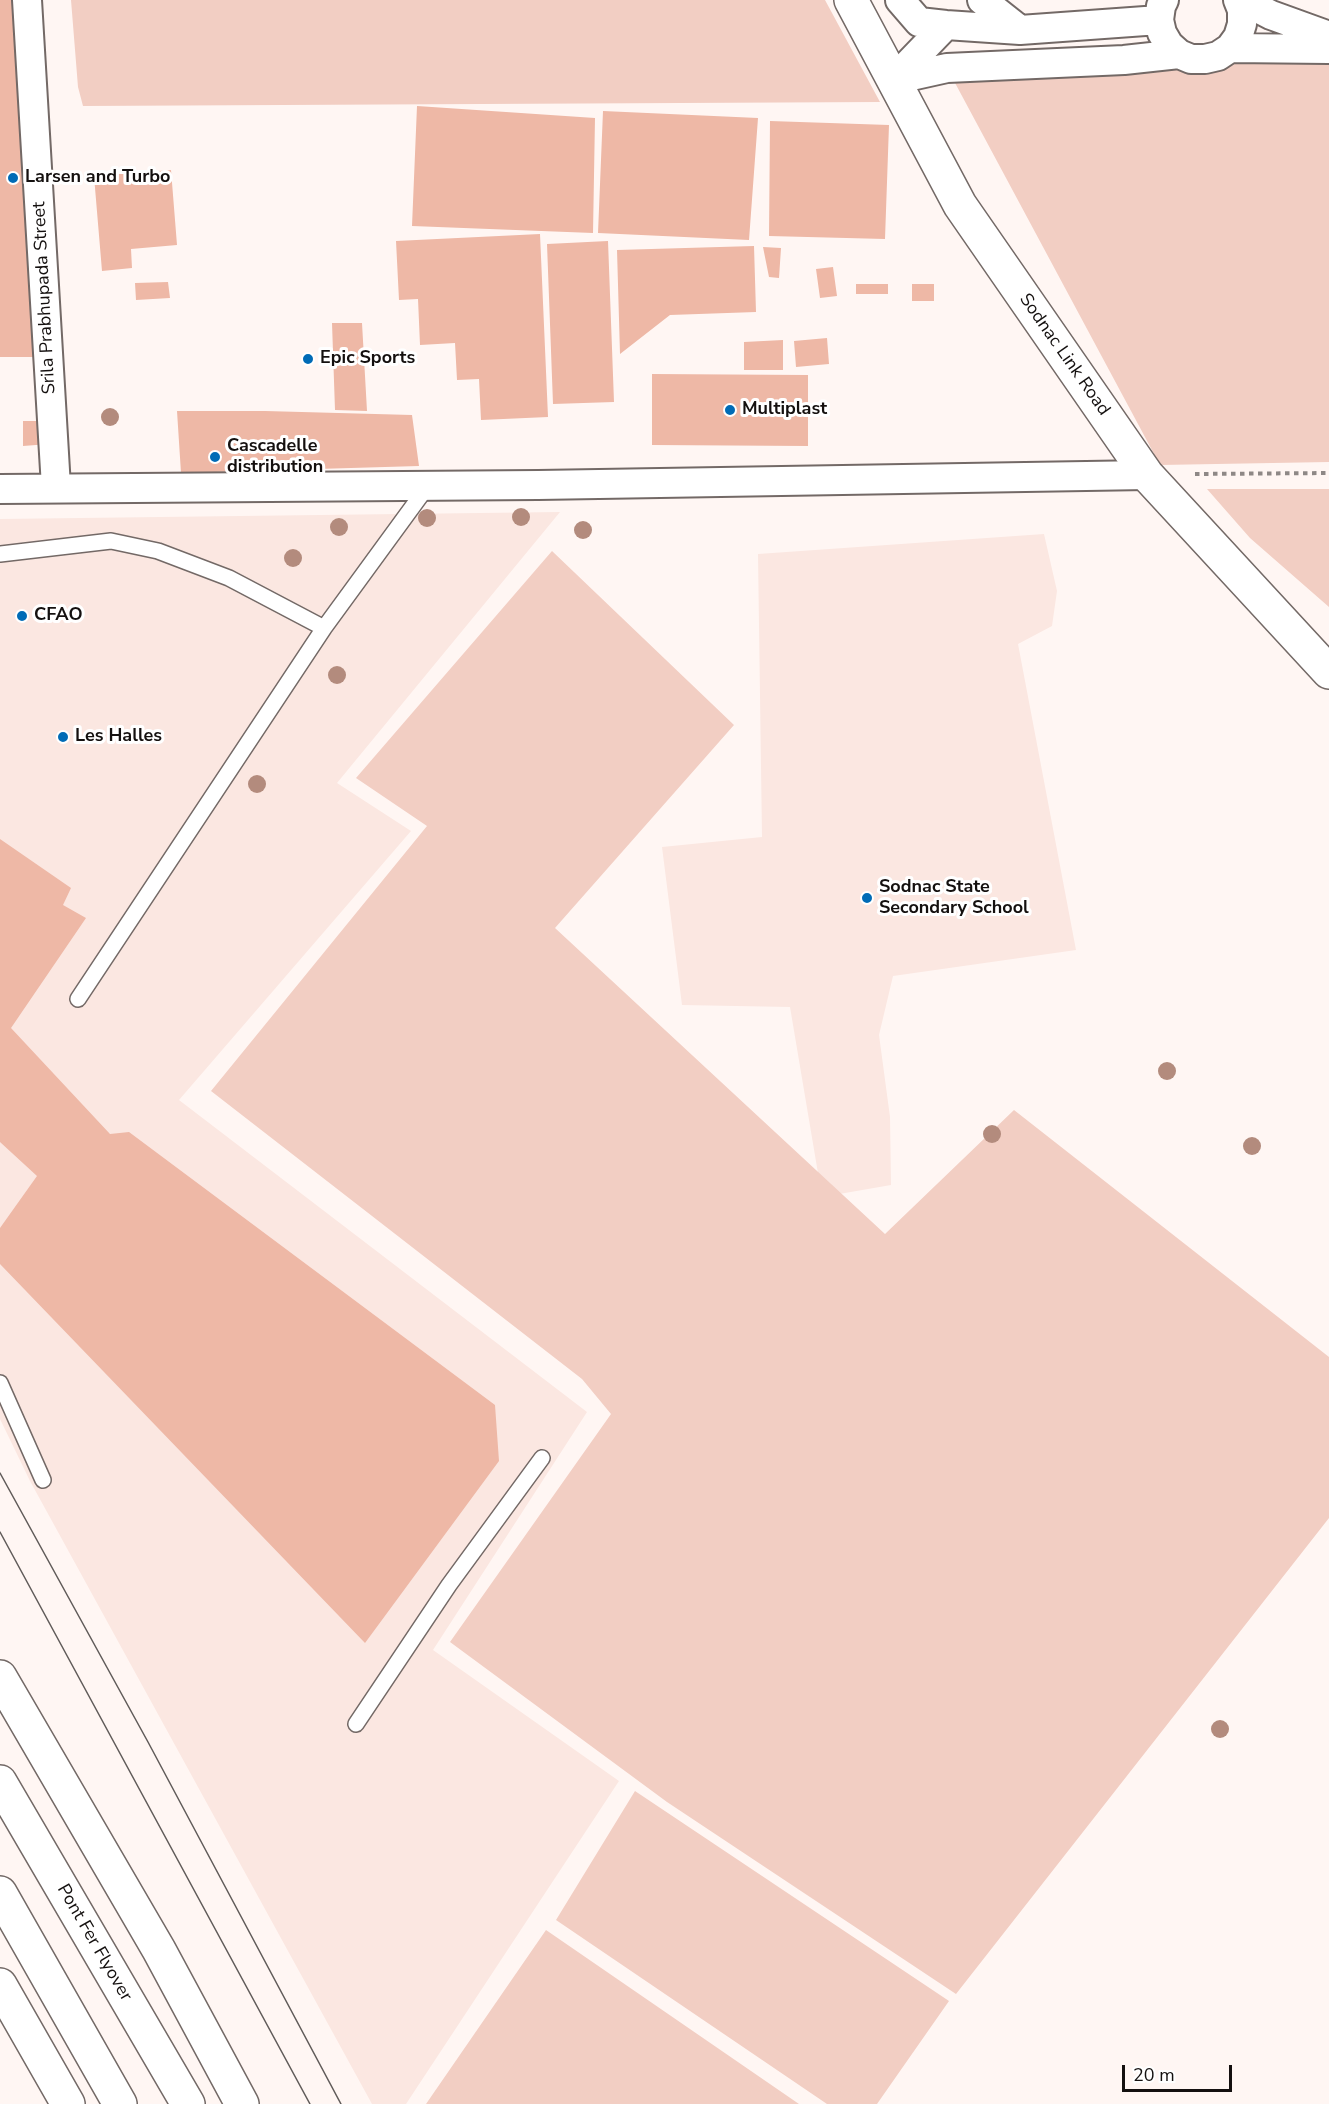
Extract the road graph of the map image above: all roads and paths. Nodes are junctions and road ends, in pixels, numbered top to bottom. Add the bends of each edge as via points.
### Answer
1 (27, 0) edge
2 (851, 0) edge
3 (900, 0) edge
4 (982, 0) edge
5 (1240, 0) edge
6 (1162, 10) edge
7 (946, 25) junction
8 (1020, 30) junction
9 (1329, 36) edge
10 (1230, 48) junction
11 (1329, 49) edge
12 (1179, 54) junction
13 (892, 80) junction
14 (1329, 473) edge
15 (1147, 475) junction
16 (56, 487) junction
17 (427, 487) junction
18 (0, 489) edge
19 (0, 554) edge
20 (324, 628) junction
21 (1329, 672) edge
22 (78, 999) dead end
23 (0, 1383) edge
24 (543, 1458) dead end
25 (43, 1480) dead end
26 (0, 1677) edge
27 (356, 1724) dead end
28 (0, 1782) edge
29 (0, 1893) edge
30 (0, 1985) edge
31 (68, 2104) edge
32 (120, 2104) edge
33 (188, 2104) edge
34 (242, 2104) edge

1 - 16 street, Srila Prabhupada Street
2 - 13 main road, Sodnac Link Road
3 - 7 street via 919,22
4 - 8 street
5 - 9 street
5 - 10 street via 1242,24
6 - 8 street
6 - 12 street via 1162,33
7 - 8 street
7 - 13 street
10 - 11 street
10 - 12 street via 1205,59
12 - 13 street via 947,68
13 - 15 main road, Sodnac Link Road via 960,205
14 - 15 path
15 - 17 street
15 - 21 main road, Sodnac Link Road
16 - 17 street
16 - 18 street
17 - 20 lane
19 - 20 lane via 111,541 158,551 229,578
20 - 22 lane
23 - 25 lane
24 - 27 lane via 449,1586
26 - 34 main road via 159,1950
28 - 33 main road, Pont Fer Flyover
29 - 32 main road
30 - 31 main road

